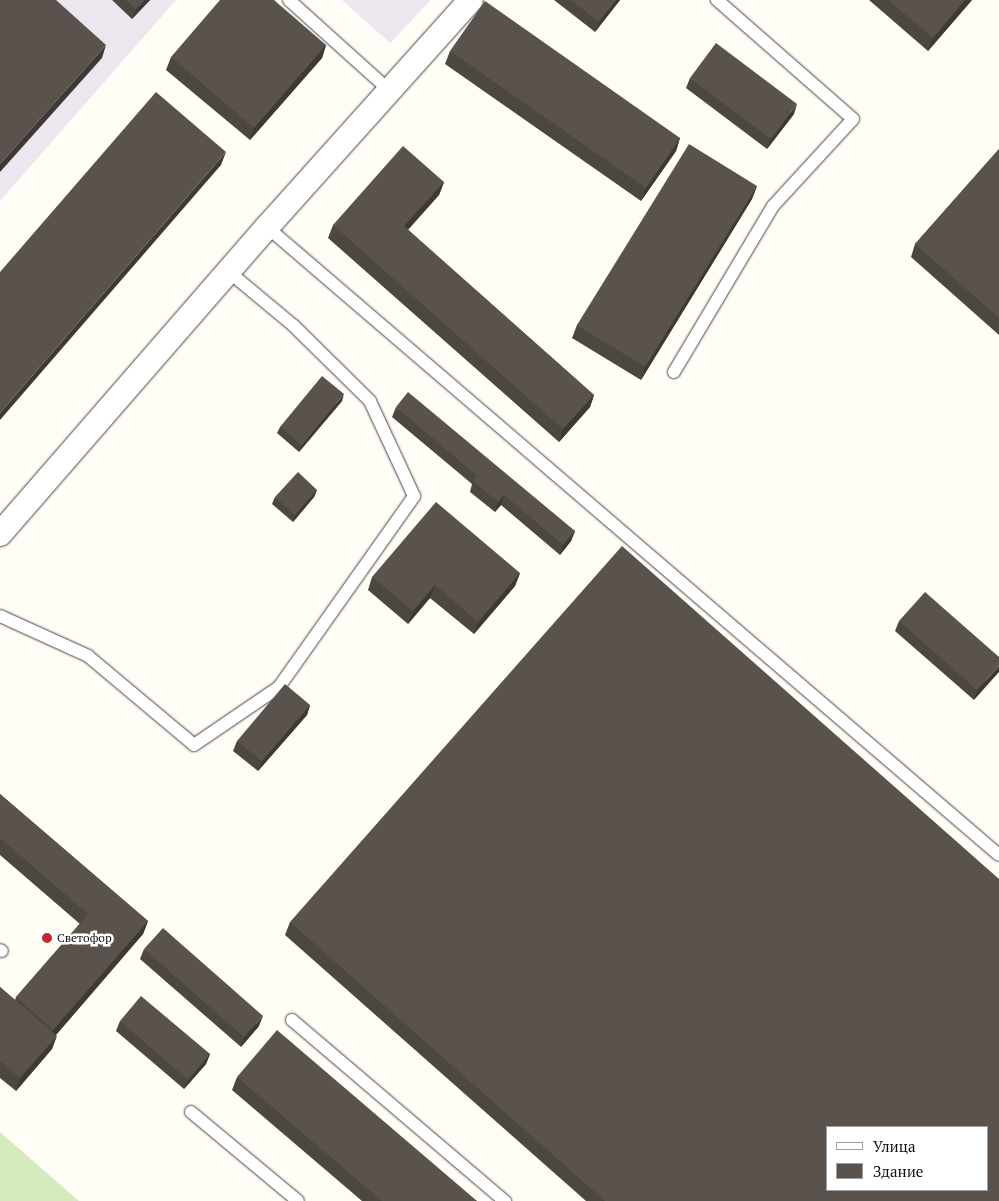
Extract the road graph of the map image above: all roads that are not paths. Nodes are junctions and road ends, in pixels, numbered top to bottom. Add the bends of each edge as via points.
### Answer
1 (289, 0) edge
2 (471, 0) edge
3 (717, 0) edge
4 (389, 90) junction
5 (267, 227) junction
6 (229, 272) junction
7 (674, 372) dead end
8 (0, 534) edge
9 (0, 616) edge
10 (999, 855) edge
11 (292, 1020) dead end
12 (191, 1112) dead end
13 (298, 1201) edge
14 (505, 1201) edge

1 - 4 lane
2 - 4 street
3 - 7 lane via 853,119 773,206
4 - 5 street
5 - 6 street
5 - 10 lane
6 - 8 street
6 - 9 lane via 294,326 370,401 414,496 279,687 194,745 88,656
11 - 14 lane
12 - 13 lane

